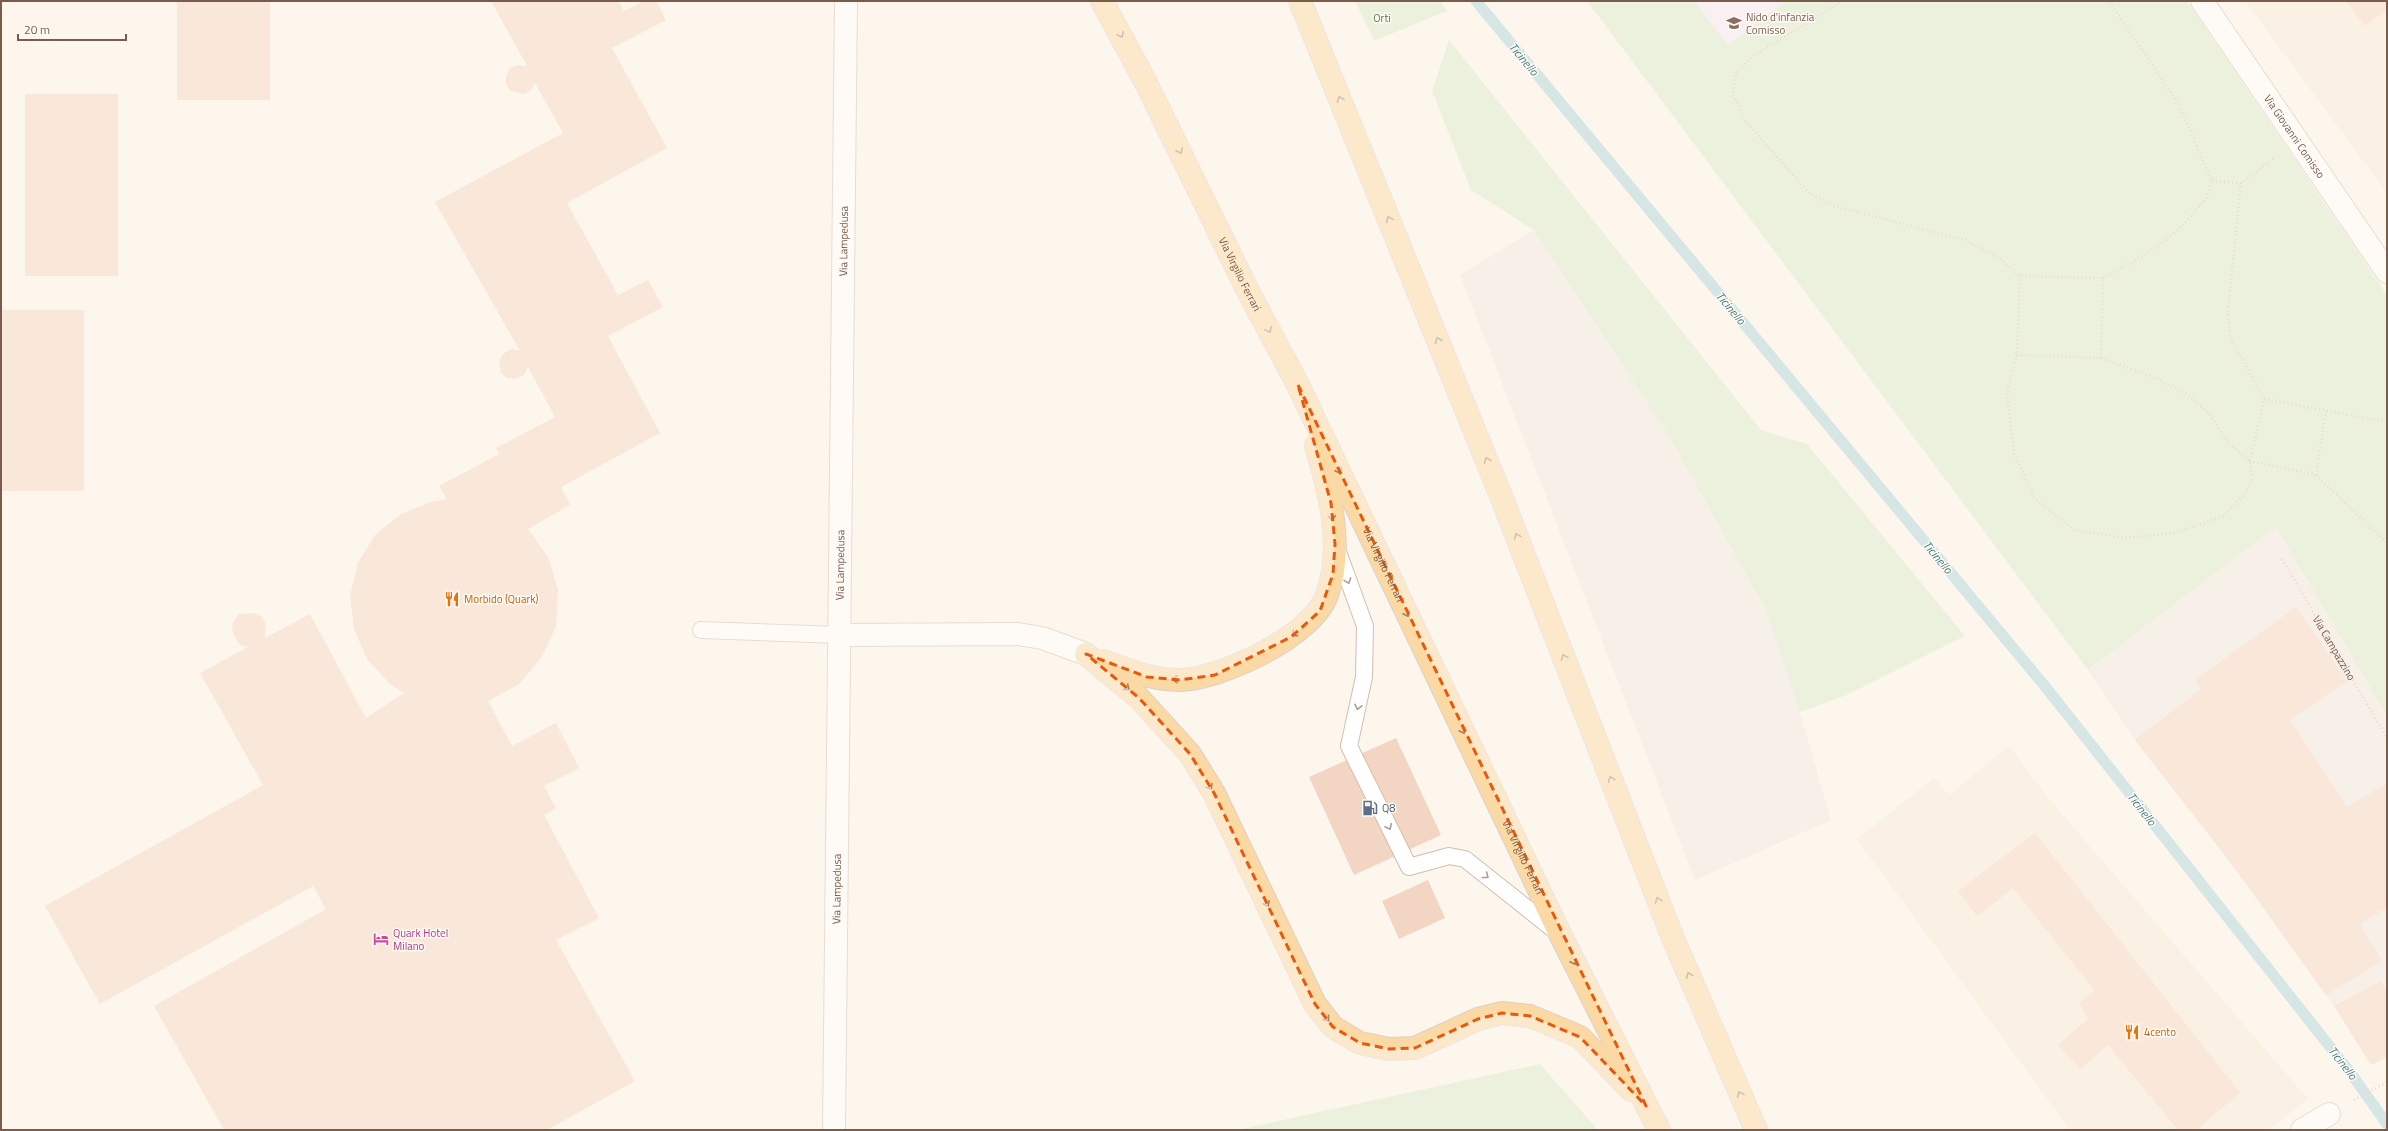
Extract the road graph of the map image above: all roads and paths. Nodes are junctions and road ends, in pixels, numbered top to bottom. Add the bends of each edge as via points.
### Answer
1 (846, 1) edge
2 (1102, 1) edge
3 (1300, 1) edge
4 (1843, 1) edge
5 (2109, 1) edge
6 (2202, 1) edge
7 (2296, 138) junction
8 (2212, 181) junction
9 (2241, 183) junction
10 (2387, 272) edge
11 (2020, 276) junction
12 (2103, 278) junction
13 (2017, 355) junction
14 (2101, 358) junction
15 (1298, 385) junction
16 (2264, 399) junction
17 (2326, 410) junction
18 (2387, 419) edge
19 (2250, 461) junction
20 (2316, 475) junction
21 (2387, 543) edge
22 (1335, 544) junction
23 (2282, 559) dead end
24 (701, 630) dead end
25 (840, 635) junction
26 (1086, 654) junction
27 (2387, 738) edge
28 (1561, 936) junction
29 (2387, 1082) edge
30 (1646, 1106) junction
31 (2329, 1114) joint
32 (834, 1130) edge
33 (1659, 1130) edge
34 (1756, 1130) edge
35 (2302, 1130) edge

1 - 25 street, Via Lampedusa
2 -> 15 main road, Via Virgilio Ferrari
34 -> 3 main road via 1672,936 1498,489
4 - 11 path via 1754,55 1736,73 1733,95 1746,122 1808,192 1834,206 1965,240 1999,258
5 - 8 path via 2178,103
6 - 7 street, Via Giovanni Comisso
7 - 9 path
7 - 10 street, Via Giovanni Comisso
8 - 9 path
8 - 12 path via 2206,199 2181,227 2150,252
9 - 16 path via 2228,312 2230,336
11 - 12 path
11 - 13 path
12 - 14 path
13 - 14 path
13 - 19 path via 2007,393 2014,453 2035,499 2075,530 2125,538 2174,533 2222,517 2245,494 2252,480
14 - 19 path via 2158,379 2187,394 2211,416 2230,445
15 -> 22 main road via 1331,503
15 -> 28 main road, Via Virgilio Ferrari
16 - 17 path
16 - 19 path
17 - 18 path via 2383,421
17 - 20 path
19 - 20 path
20 - 21 path
22 -> 26 main road via 1333,574 1320,611 1291,637 1214,675 1180,680 1147,677
22 -> 28 lane via 1365,626 1364,677 1349,746 1409,867 1449,856 1465,859
23 - 27 path, Via Campazzino
24 - 25 lane
25 - 26 street via 1018,634 1042,638
25 - 32 street, Via Lampedusa
26 -> 30 main road via 1139,698 1190,754 1214,793 1315,1004 1334,1027 1360,1043 1389,1049 1415,1048 1478,1019 1502,1014 1530,1016 1580,1037
28 -> 30 main road, Via Virgilio Ferrari
29 - 31 path
30 - 33 main road, Via Virgilio Ferrari
31 - 35 street

